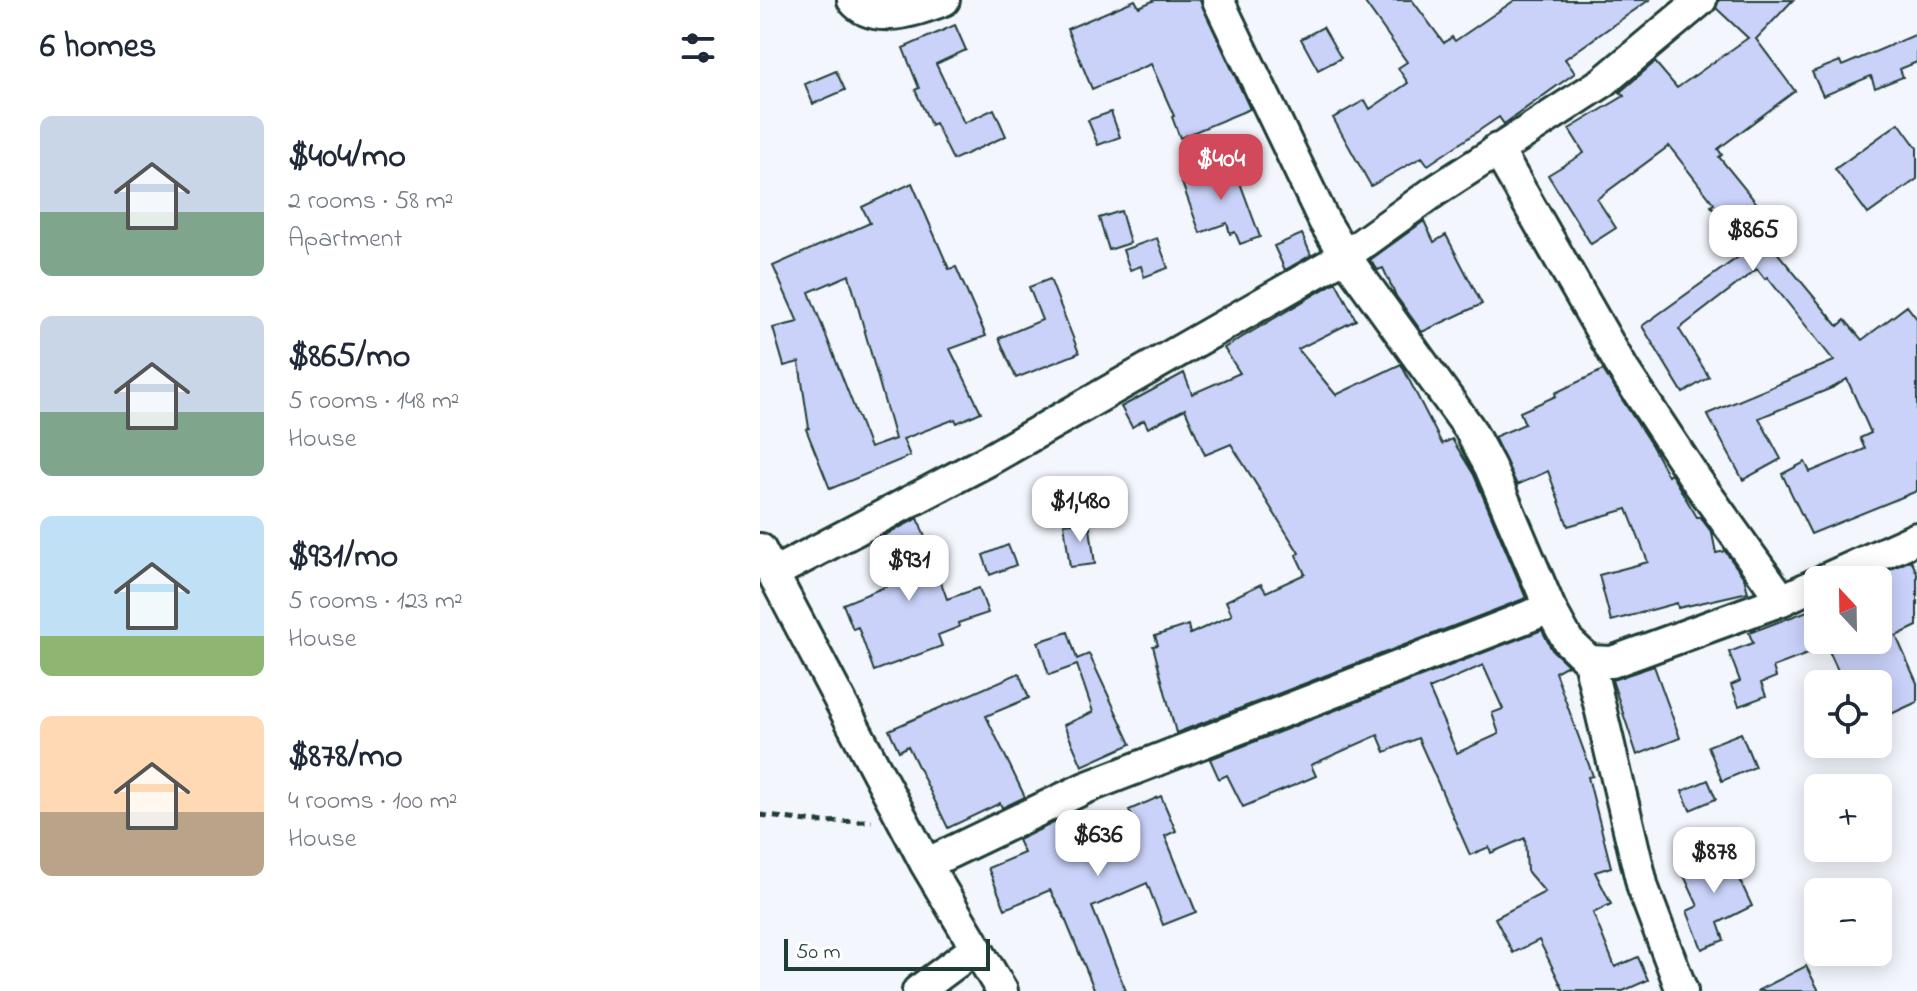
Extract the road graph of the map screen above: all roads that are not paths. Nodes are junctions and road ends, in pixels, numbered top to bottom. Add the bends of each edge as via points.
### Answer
1 (853, 0) edge
2 (944, 0) edge
3 (1218, 0) edge
4 (1701, 0) edge
5 (1497, 149) junction
6 (1345, 256) junction
7 (1917, 538) edge
8 (767, 561) edge
9 (1855, 566) edge
10 (1804, 590) edge
11 (1782, 600) junction
12 (1550, 608) junction
13 (1589, 661) junction
14 (926, 864) junction
15 (976, 948) junction
16 (918, 991) edge
17 (1002, 991) edge
18 (1682, 991) edge

1 - 2 street via 873,14
3 - 6 street via 1289,153
4 - 5 street via 1603,82
5 - 6 street
5 - 11 street via 1623,369
6 - 8 street via 987,461
6 - 12 street via 1482,451
7 - 9 street
8 - 14 street
10 - 11 street
11 - 13 street via 1635,655
12 - 13 street via 1568,641
12 - 14 street via 1085,788
13 - 18 street via 1643,888
14 - 15 street
15 - 16 street
15 - 17 street

